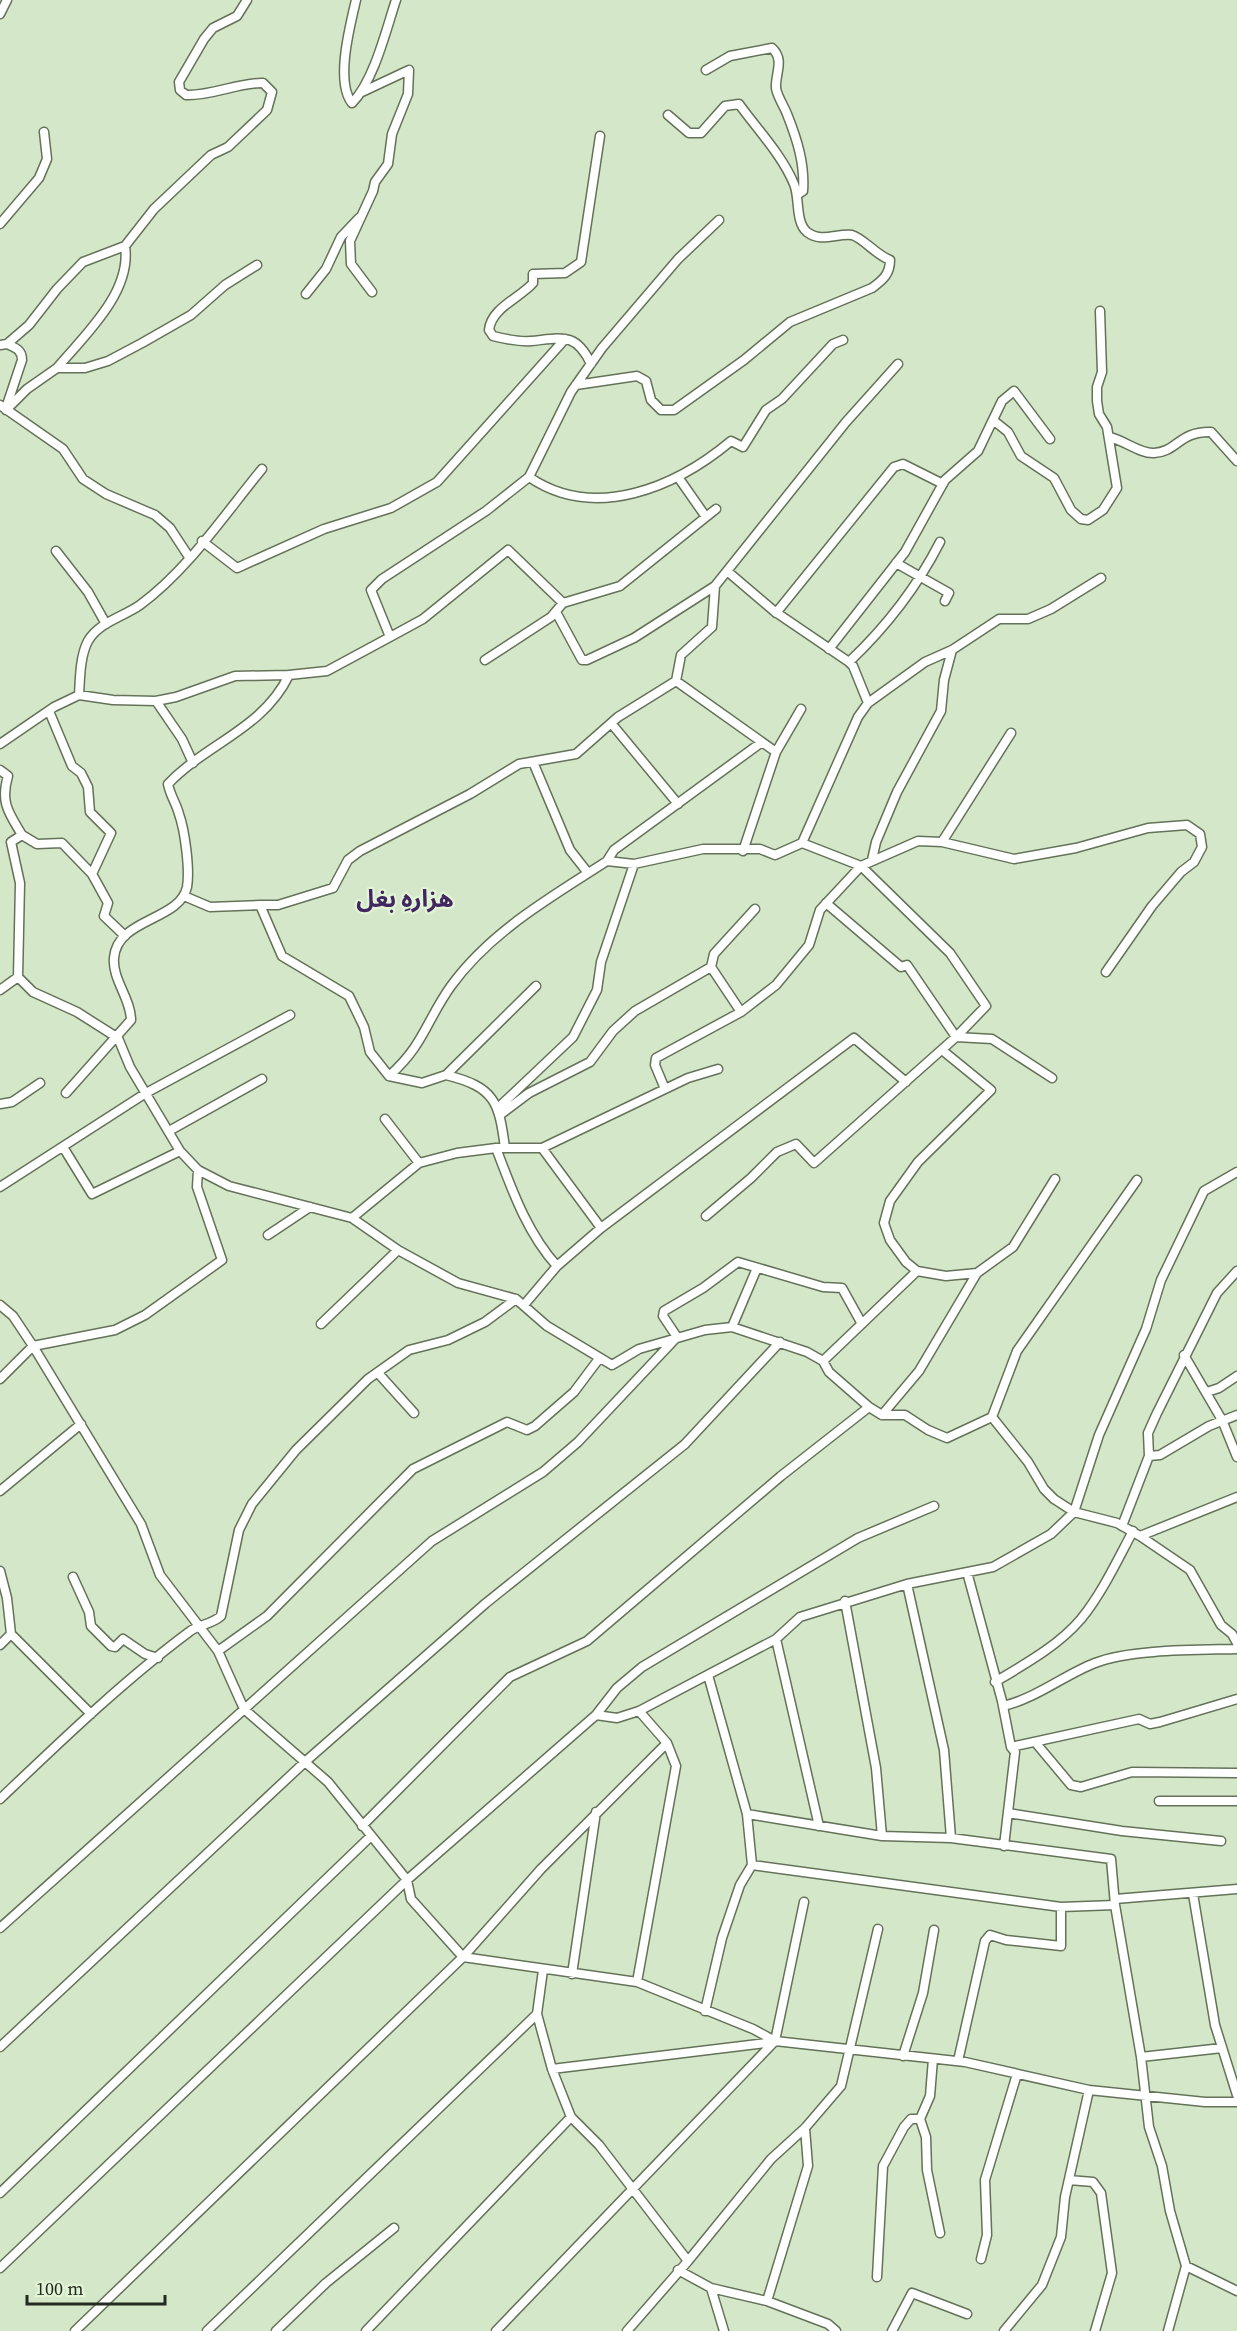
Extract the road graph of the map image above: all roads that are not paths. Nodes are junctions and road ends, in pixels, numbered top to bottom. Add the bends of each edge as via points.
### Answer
1 (7, 0) edge
2 (247, 0) edge
3 (356, 0) edge
4 (396, 0) edge
5 (0, 14) edge
6 (706, 70) dead end
7 (362, 92) junction
8 (668, 115) dead end
9 (44, 132) dead end
10 (600, 136) dead end
11 (797, 195) junction
12 (362, 216) junction
13 (719, 220) dead end
14 (0, 224) edge
15 (125, 246) junction
16 (257, 265) dead end
17 (372, 292) dead end
18 (306, 294) dead end
19 (1100, 311) dead end
20 (565, 339) junction
21 (843, 340) dead end
22 (4, 344) edge
23 (591, 364) junction
24 (898, 364) dead end
25 (57, 368) junction
26 (576, 385) junction
27 (3, 407) edge
28 (993, 420) junction
29 (1109, 437) junction
30 (1050, 439) dead end
31 (1237, 461) edge
32 (262, 469) dead end
33 (529, 477) junction
34 (678, 477) junction
35 (943, 484) junction
36 (716, 509) dead end
37 (706, 517) junction
38 (202, 541) junction
39 (940, 542) dead end
40 (56, 551) dead end
41 (189, 557) junction
42 (896, 563) junction
43 (727, 571) junction
44 (922, 577) junction
45 (1101, 578) dead end
46 (715, 586) junction
47 (945, 601) dead end
48 (563, 603) junction
49 (556, 612) junction
50 (776, 612) junction
51 (106, 624) junction
52 (390, 638) junction
53 (829, 649) junction
54 (952, 650) junction
55 (485, 660) dead end
56 (849, 662) junction
57 (289, 675) junction
58 (676, 681) junction
59 (79, 695) junction
60 (156, 701) junction
61 (868, 703) junction
62 (801, 709) dead end
63 (49, 711) junction
64 (611, 723) junction
65 (1011, 733) dead end
66 (762, 742) junction
67 (0, 744) edge
68 (776, 752) junction
69 (533, 762) junction
70 (193, 763) junction
71 (0, 770) edge
72 (678, 804) junction
73 (22, 836) junction
74 (942, 842) junction
75 (802, 843) junction
76 (743, 851) junction
77 (607, 861) junction
78 (872, 861) junction
79 (634, 864) junction
80 (861, 866) junction
81 (588, 873) junction
82 (92, 874) junction
83 (184, 896) junction
84 (826, 903) junction
85 (260, 905) junction
86 (755, 909) dead end
87 (125, 936) junction
88 (711, 967) junction
89 (1106, 972) dead end
90 (18, 977) junction
91 (536, 986) dead end
92 (0, 990) edge
93 (741, 1012) junction
94 (290, 1015) dead end
95 (956, 1037) junction
96 (118, 1038) junction
97 (942, 1050) junction
98 (718, 1069) dead end
99 (388, 1076) junction
100 (446, 1076) junction
101 (1052, 1078) dead end
102 (262, 1079) dead end
103 (906, 1082) junction
104 (40, 1083) dead end
105 (664, 1089) junction
106 (66, 1092) dead end
107 (146, 1093) junction
108 (0, 1104) edge
109 (500, 1110) junction
110 (385, 1119) dead end
111 (169, 1131) junction
112 (63, 1147) junction
113 (500, 1148) junction
114 (542, 1148) junction
115 (180, 1151) junction
116 (419, 1163) junction
117 (198, 1170) junction
118 (1237, 1172) edge
119 (1055, 1179) dead end
120 (1137, 1180) dead end
121 (0, 1187) edge
122 (309, 1207) junction
123 (706, 1216) dead end
124 (351, 1218) junction
125 (601, 1228) junction
126 (268, 1235) dead end
127 (399, 1250) junction
128 (556, 1266) junction
129 (757, 1268) junction
130 (917, 1271) junction
131 (1237, 1271) edge
132 (977, 1273) junction
133 (516, 1299) junction
134 (0, 1305) edge
135 (524, 1305) junction
136 (321, 1324) dead end
137 (862, 1324) junction
138 (732, 1327) junction
139 (677, 1337) junction
140 (780, 1342) junction
141 (33, 1346) junction
142 (1184, 1355) junction
143 (598, 1360) junction
144 (823, 1362) junction
145 (378, 1373) junction
146 (1237, 1376) edge
147 (0, 1379) edge
148 (1207, 1392) junction
149 (869, 1407) junction
150 (414, 1413) dead end
151 (882, 1415) junction
152 (1237, 1415) edge
153 (992, 1417) junction
154 (1222, 1420) junction
155 (81, 1424) junction
156 (1149, 1456) junction
157 (1237, 1457) edge
158 (0, 1491) edge
159 (1237, 1497) edge
160 (934, 1506) dead end
161 (1074, 1512) junction
162 (1122, 1526) junction
163 (1137, 1534) junction
164 (0, 1571) edge
165 (967, 1572) junction
166 (73, 1577) dead end
167 (907, 1584) junction
168 (845, 1601) junction
169 (201, 1626) junction
170 (1235, 1632) edge
171 (11, 1634) junction
172 (776, 1639) junction
173 (1237, 1643) edge
174 (0, 1645) edge
175 (1237, 1649) edge
176 (218, 1651) junction
177 (158, 1658) junction
178 (708, 1675) junction
179 (995, 1682) junction
180 (1237, 1699) edge
181 (1003, 1706) junction
182 (244, 1709) junction
183 (639, 1711) junction
184 (91, 1714) junction
185 (596, 1715) junction
186 (1035, 1742) junction
187 (668, 1743) junction
188 (1011, 1747) junction
189 (306, 1761) junction
190 (1237, 1773) edge
191 (0, 1799) edge
192 (1237, 1801) edge
193 (1159, 1802) dead end
194 (596, 1812) junction
195 (1008, 1813) junction
196 (747, 1814) junction
197 (363, 1826) junction
198 (819, 1826) junction
199 (371, 1836) junction
200 (882, 1836) junction
201 (951, 1838) junction
202 (1221, 1841) dead end
203 (1004, 1846) junction
204 (752, 1865) junction
205 (407, 1880) junction
206 (1237, 1889) edge
207 (1193, 1894) junction
208 (804, 1902) dead end
209 (1115, 1902) junction
210 (1061, 1907) junction
211 (0, 1928) edge
212 (878, 1929) dead end
213 (934, 1930) dead end
214 (463, 1957) junction
215 (543, 1970) junction
216 (572, 1974) junction
217 (637, 1982) junction
218 (705, 2011) junction
219 (537, 2014) junction
220 (775, 2042) junction
221 (0, 2047) edge
222 (1222, 2048) junction
223 (848, 2050) junction
224 (903, 2056) junction
225 (1141, 2057) junction
226 (933, 2059) junction
227 (958, 2061) junction
228 (552, 2070) junction
229 (1017, 2074) junction
230 (1089, 2090) junction
231 (1237, 2095) edge
232 (1147, 2096) junction
233 (1237, 2102) edge
234 (571, 2117) junction
235 (920, 2119) junction
236 (805, 2128) junction
237 (1069, 2180) junction
238 (634, 2188) junction
239 (0, 2193) edge
240 (394, 2228) dead end
241 (940, 2233) dead end
242 (981, 2259) dead end
243 (688, 2261) junction
244 (1186, 2266) junction
245 (0, 2268) edge
246 (678, 2270) junction
247 (877, 2277) dead end
248 (711, 2288) junction
249 (1237, 2291) edge
250 (767, 2301) junction
251 (967, 2314) dead end
252 (75, 2331) edge
253 (207, 2331) edge
254 (276, 2331) edge
255 (366, 2331) edge
256 (496, 2331) edge
257 (627, 2331) edge
258 (724, 2331) edge
259 (836, 2331) edge
260 (892, 2331) edge
261 (1004, 2331) edge
262 (1095, 2331) edge
263 (1168, 2331) edge

1 - 5 street
2 - 15 street via 237,16 213,28 204,39 179,82 180,90 195,95 263,83 272,92 267,110 228,147 211,155 154,209
3 - 7 street via 344,67 345,95 352,103
4 - 7 street
6 - 11 street via 730,56 772,48 777,53 780,66 776,88 797,140 805,174 803,191
7 - 12 street via 409,70 408,94 393,134 388,164 375,182
8 - 11 street via 689,133 701,133 725,106 739,104 789,174
9 - 14 street via 47,159 39,178
10 - 20 street via 581,262 565,273 533,274 526,290 490,323 493,336 529,341
11 - 26 street via 801,225 807,232 815,237 860,238 872,251 890,260 890,270 883,280 852,298 790,322 674,410 661,410 651,400 646,381 637,376
12 - 17 street via 350,241 349,254 351,264
12 - 18 street via 341,237 326,269
13 - 23 street via 678,260
15 - 22 street via 83,262 29,325
15 - 25 street via 127,259 119,286 95,328
16 - 25 street via 225,285 191,315 108,361 86,368
19 - 29 street via 1102,372 1097,401
20 - 23 street via 573,340 583,349
20 - 38 street via 451,469 409,499 324,529 237,568
21 - 34 street via 833,344 782,399 765,410 743,447 731,441 709,460
22 - 27 street via 17,348 22,360
23 - 26 street
24 - 43 street via 846,422
25 - 27 street
26 - 33 street
27 - 41 street via 63,448 83,479 106,494 155,515 170,528
28 - 29 street via 1008,432 1021,456 1054,478 1071,510 1081,519 1088,520 1102,510 1117,488
28 - 30 street via 1002,400 1014,391
28 - 35 street via 978,451
29 - 31 street via 1151,453 1164,452 1190,433 1211,432
32 - 38 street
33 - 34 street via 547,489 595,500 629,494
33 - 52 street via 371,590
34 - 37 street
35 - 42 street
35 - 50 street via 903,464 894,467
36 - 37 street
37 - 48 street via 620,586
38 - 41 street
39 - 44 street
40 - 51 street via 88,592
41 - 51 street via 168,582
42 - 44 street
42 - 53 street
43 - 46 street
43 - 50 street
44 - 47 street via 949,593
44 - 56 street via 898,611
45 - 54 street via 1028,619 999,619
46 - 49 street via 634,638 587,660 582,660 574,648
46 - 58 street via 712,627 681,655
48 - 49 street
48 - 52 street via 508,550 423,619
49 - 55 street
50 - 53 street
51 - 59 street via 88,641
52 - 57 street via 327,671
53 - 56 street
54 - 61 street via 925,662
54 - 78 street via 941,711 897,792
56 - 61 street
57 - 60 street via 235,676
57 - 70 street via 279,695 240,732
58 - 64 street
58 - 66 street
59 - 60 street
59 - 63 street
60 - 70 street
61 - 75 street via 858,717
62 - 68 street
63 - 67 street
63 - 82 street via 72,766 88,787 90,812 111,833
64 - 69 street via 576,754
64 - 72 street
65 - 74 street
66 - 68 street
66 - 72 street
68 - 76 street
69 - 81 street via 570,850
69 - 85 street via 519,765 360,851 348,860 333,888 278,904
70 - 83 street via 168,784 184,839 188,885
71 - 73 street via 8,776 2,790 3,803
72 - 77 street via 614,850
73 - 82 street via 37,844 62,843
73 - 90 street via 11,842 20,883
74 - 78 street via 918,842
74 - 89 street via 1014,860 1148,828 1187,825 1200,834 1202,848 1194,862 1152,906
75 - 76 street via 775,855 760,849
75 - 80 street
76 - 79 street via 703,849
77 - 79 street
77 - 81 street
78 - 80 street
79 - 109 street via 601,962 597,990 573,1037
80 - 84 street
80 - 95 street via 950,953 986,1006
81 - 99 street via 522,916 481,950 450,988 407,1060
82 - 87 street via 108,903 104,915
83 - 85 street via 210,907
83 - 87 street
84 - 93 street via 809,945 776,985
84 - 95 street via 901,967 907,965
85 - 99 street via 282,956 349,996 364,1027 370,1052
86 - 88 street via 714,954
87 - 96 street via 113,959 132,1020
88 - 93 street
88 - 109 street via 635,1011 613,1031 590,1062
90 - 92 street
90 - 96 street via 33,992 77,1012
91 - 100 street
93 - 105 street via 656,1059
94 - 107 street
95 - 97 street
95 - 101 street via 992,1039
96 - 106 street
96 - 107 street
97 - 103 street
97 - 130 street via 991,1090 918,1162 890,1201 884,1223 890,1240
98 - 105 street
99 - 100 street via 422,1083
100 - 109 street via 468,1080
102 - 111 street
103 - 123 street via 814,1162 796,1144 777,1152
103 - 125 street via 854,1038
104 - 108 street via 12,1102
105 - 114 street
107 - 111 street
107 - 112 street
109 - 113 street
110 - 116 street
111 - 115 street
112 - 115 street via 92,1194
112 - 121 street
113 - 114 street
113 - 116 street
113 - 128 street via 523,1215
114 - 125 street
115 - 117 street
116 - 124 street
117 - 122 street via 229,1185
117 - 141 street via 197,1187 222,1260 145,1315 115,1330
118 - 161 street via 1204,1191 1161,1280 1146,1329 1099,1435
119 - 132 street via 1013,1247
120 - 153 street via 1017,1351
122 - 124 street
122 - 126 street
124 - 127 street
125 - 128 street
127 - 133 street via 458,1283
127 - 136 street
128 - 135 street
129 - 137 street via 823,1287 842,1288
129 - 138 street
129 - 139 street via 738,1262 664,1311 663,1316
130 - 132 street via 946,1276
130 - 137 street
131 - 142 street via 1217,1293
132 - 151 street via 919,1371
133 - 135 street
133 - 145 street via 485,1322 448,1340 409,1350
134 - 141 street via 13,1316
135 - 143 street via 547,1326
137 - 144 street
138 - 139 street
138 - 140 street
139 - 143 street via 639,1349 612,1365
139 - 182 street via 569,1450 543,1472 432,1541
140 - 144 street
140 - 189 street via 685,1444 486,1603
141 - 147 street
141 - 155 street
142 - 148 street
142 - 156 street via 1148,1433
143 - 176 street via 574,1392 535,1426 528,1430 507,1422 413,1469 267,1616
144 - 149 street
145 - 150 street
145 - 169 street via 296,1450 252,1504 239,1530 221,1616 214,1623
146 - 148 street
148 - 154 street
149 - 151 street
149 - 197 street via 781,1476 587,1641 510,1677
151 - 153 street via 905,1415 947,1438
152 - 154 street
153 - 161 street via 1044,1489
154 - 156 street via 1160,1455
154 - 157 street
155 - 158 street
155 - 169 street via 141,1524 160,1575
156 - 162 street
159 - 163 street
160 - 185 street via 858,1538 642,1667 617,1688
161 - 162 street
161 - 165 street via 1052,1534 1018,1555 993,1567
162 - 163 street
163 - 170 street via 1190,1570 1221,1625
163 - 179 street via 1080,1620 1039,1656
164 - 171 street
165 - 167 street
165 - 179 street
166 - 177 street via 91,1626 111,1646 123,1639
167 - 168 street
167 - 201 street via 944,1750
168 - 172 street via 800,1617
168 - 200 street via 876,1768
169 - 176 street
169 - 177 street via 191,1629
170 - 173 street
171 - 174 street
171 - 184 street
172 - 178 street
172 - 198 street
175 - 181 street via 1176,1651 1095,1662 1036,1694
176 - 182 street
177 - 184 street
178 - 183 street
178 - 196 street
179 - 181 street
180 - 186 street via 1160,1722 1150,1724 1139,1719
181 - 188 street
182 - 189 street
182 - 211 street
183 - 185 street via 617,1718
183 - 187 street
184 - 191 street
185 - 205 street
186 - 188 street
186 - 190 street via 1071,1785 1081,1787 1132,1772
187 - 194 street
187 - 217 street via 676,1766
188 - 195 street via 1015,1752
189 - 197 street
189 - 221 street
192 - 193 street
194 - 214 street
194 - 216 street
195 - 202 street via 1122,1832
195 - 203 street
196 - 198 street
196 - 204 street
197 - 199 street
198 - 200 street
199 - 205 street
199 - 239 street
200 - 201 street
201 - 203 street
203 - 209 street via 1111,1859
204 - 210 street
204 - 218 street via 740,1885 722,1938
205 - 214 street via 411,1899
205 - 245 street
206 - 207 street
207 - 209 street
207 - 222 street
208 - 220 street
209 - 210 street
209 - 225 street
210 - 227 street via 1061,1946 990,1935 985,1941
212 - 223 street
213 - 224 street via 923,1993
214 - 215 street
214 - 252 street
215 - 216 street
215 - 219 street
216 - 217 street
217 - 218 street
218 - 220 street
219 - 228 street
219 - 253 street
220 - 223 street
220 - 228 street
220 - 238 street
222 - 225 street
222 - 231 street
223 - 224 street
223 - 236 street via 841,2086
224 - 226 street
225 - 232 street
226 - 227 street
226 - 235 street via 930,2096
227 - 229 street
228 - 234 street
229 - 230 street
229 - 242 street via 985,2180 987,2235
230 - 232 street
230 - 237 street
232 - 233 street
232 - 244 street via 1149,2127
234 - 238 street
234 - 255 street
235 - 241 street
235 - 247 street via 911,2119 904,2127 883,2166
236 - 243 street via 771,2159
236 - 250 street via 808,2166
237 - 261 street via 1061,2237 1042,2285
237 - 262 street via 1093,2182 1101,2193 1112,2273
238 - 243 street
238 - 256 street
240 - 254 street via 326,2283
243 - 246 street
244 - 249 street
244 - 263 street
246 - 248 street
246 - 257 street
248 - 250 street
248 - 258 street
250 - 259 street via 828,2324
251 - 260 street via 912,2293

